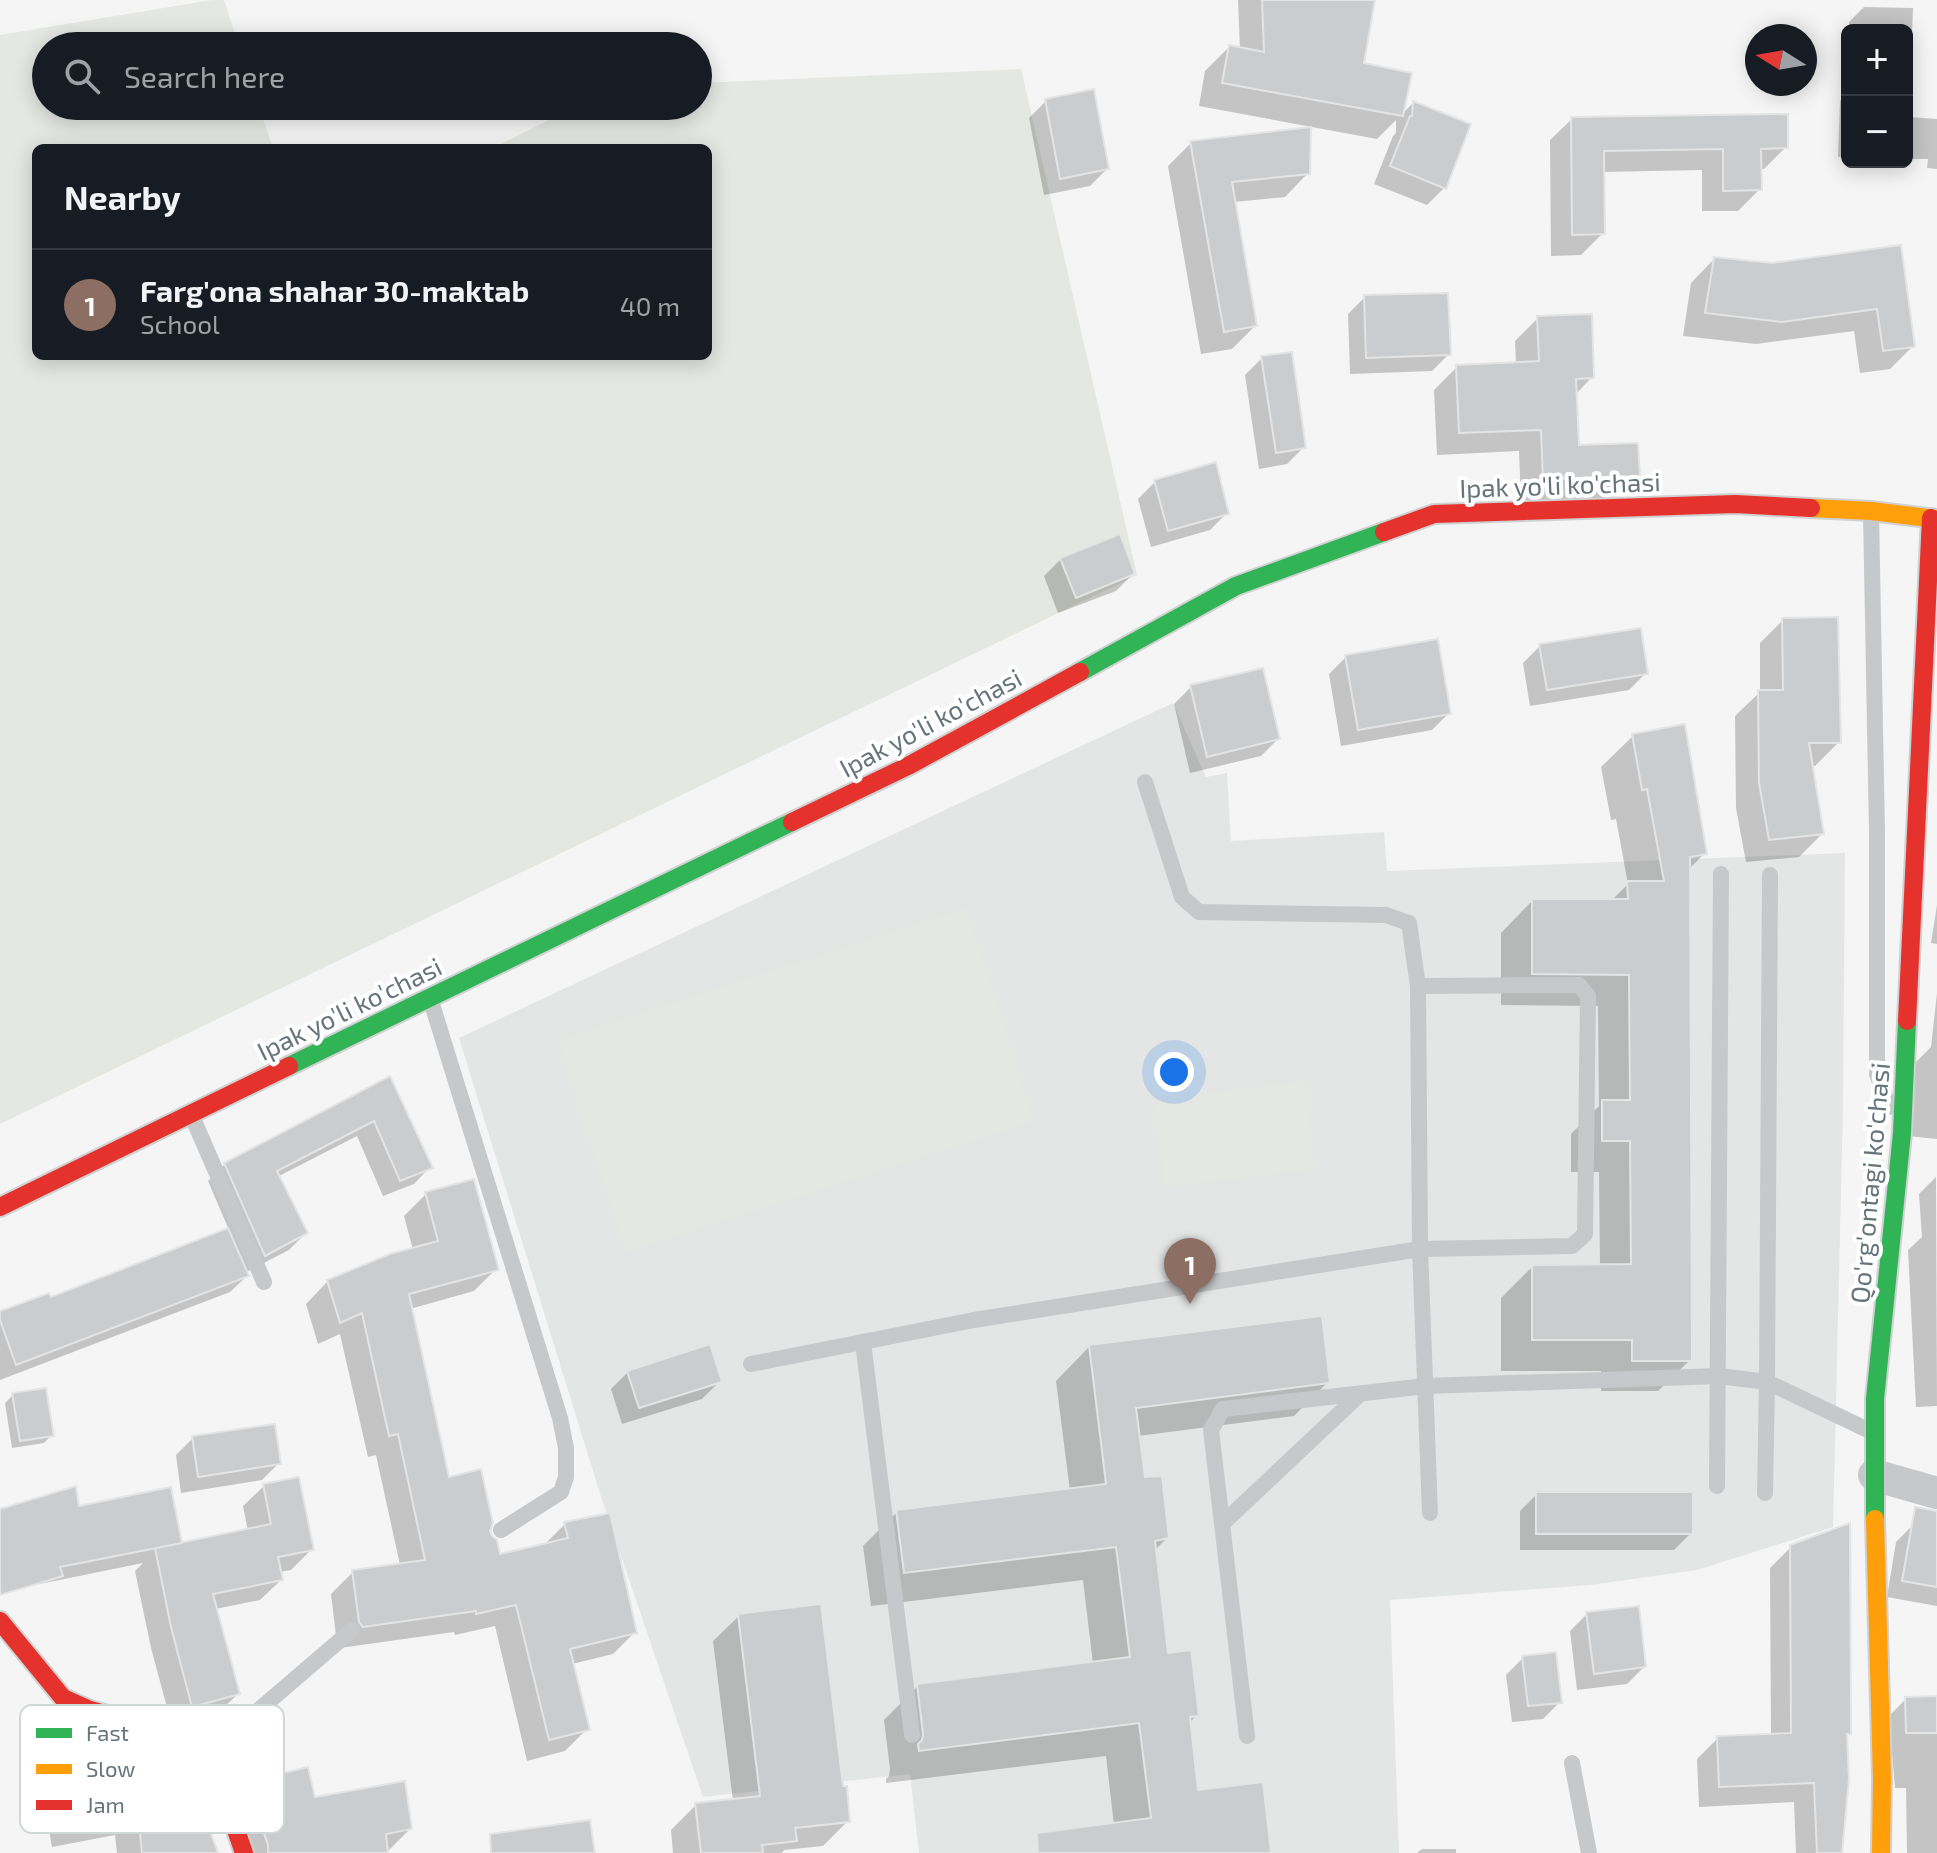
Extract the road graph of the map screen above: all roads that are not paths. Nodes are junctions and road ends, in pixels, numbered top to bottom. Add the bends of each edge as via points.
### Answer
1 (1871, 511) junction
2 (1934, 519) edge
3 (1145, 782) dead end
4 (1721, 874) dead end
5 (1770, 875) dead end
6 (1418, 986) junction
7 (430, 997) junction
8 (191, 1114) junction
9 (1902, 1133) junction
10 (0, 1207) edge
11 (1420, 1249) junction
12 (264, 1282) dead end
13 (863, 1342) junction
14 (751, 1364) dead end
15 (1719, 1376) junction
16 (1767, 1382) junction
17 (1426, 1386) junction
18 (1359, 1395) junction
19 (1875, 1433) junction
20 (1874, 1475) junction
21 (1717, 1486) dead end
22 (1765, 1493) dead end
23 (1937, 1493) edge
24 (1430, 1513) dead end
25 (1222, 1524) junction
26 (501, 1530) dead end
27 (0, 1621) edge
28 (352, 1630) dead end
29 (79, 1705) edge
30 (264, 1705) edge
31 (912, 1735) dead end
32 (1247, 1736) dead end
33 (1572, 1763) dead end
34 (237, 1833) edge
35 (244, 1853) edge
36 (1589, 1853) edge
37 (1881, 1853) edge

1 - 2 main road, Ipak yo'li ko'chasi
1 - 7 main road, Ipak yo'li ko'chasi via 1735,504 1434,514 1236,586 908,766
1 - 9 lane via 1877,1074
2 - 9 main road, Qo'rg'ontagi ko'chasi
3 - 6 lane via 1182,897 1199,912 1386,915 1409,923
4 - 15 lane
5 - 16 lane
6 - 11 lane
6 - 11 lane via 1579,985 1588,996 1585,1234 1572,1246
7 - 8 main road, Ipak yo'li ko'chasi
7 - 26 lane via 566,1448 561,1492
8 - 10 main road, Ipak yo'li ko'chasi
8 - 12 lane
9 - 19 main road, Qo'rg'ontagi ko'chasi
11 - 13 lane
11 - 17 lane
13 - 14 lane
13 - 31 lane
15 - 16 lane
15 - 17 lane
15 - 21 lane
16 - 19 lane
16 - 22 lane
17 - 18 lane
17 - 24 lane
18 - 25 lane
18 - 25 lane via 1223,1409 1211,1430
19 - 20 main road, Qo'rg'ontagi ko'chasi
20 - 23 street
20 - 37 main road, Qo'rg'ontagi ko'chasi
25 - 32 lane
27 - 29 main road via 63,1698
28 - 30 lane
33 - 36 lane
34 - 35 main road

